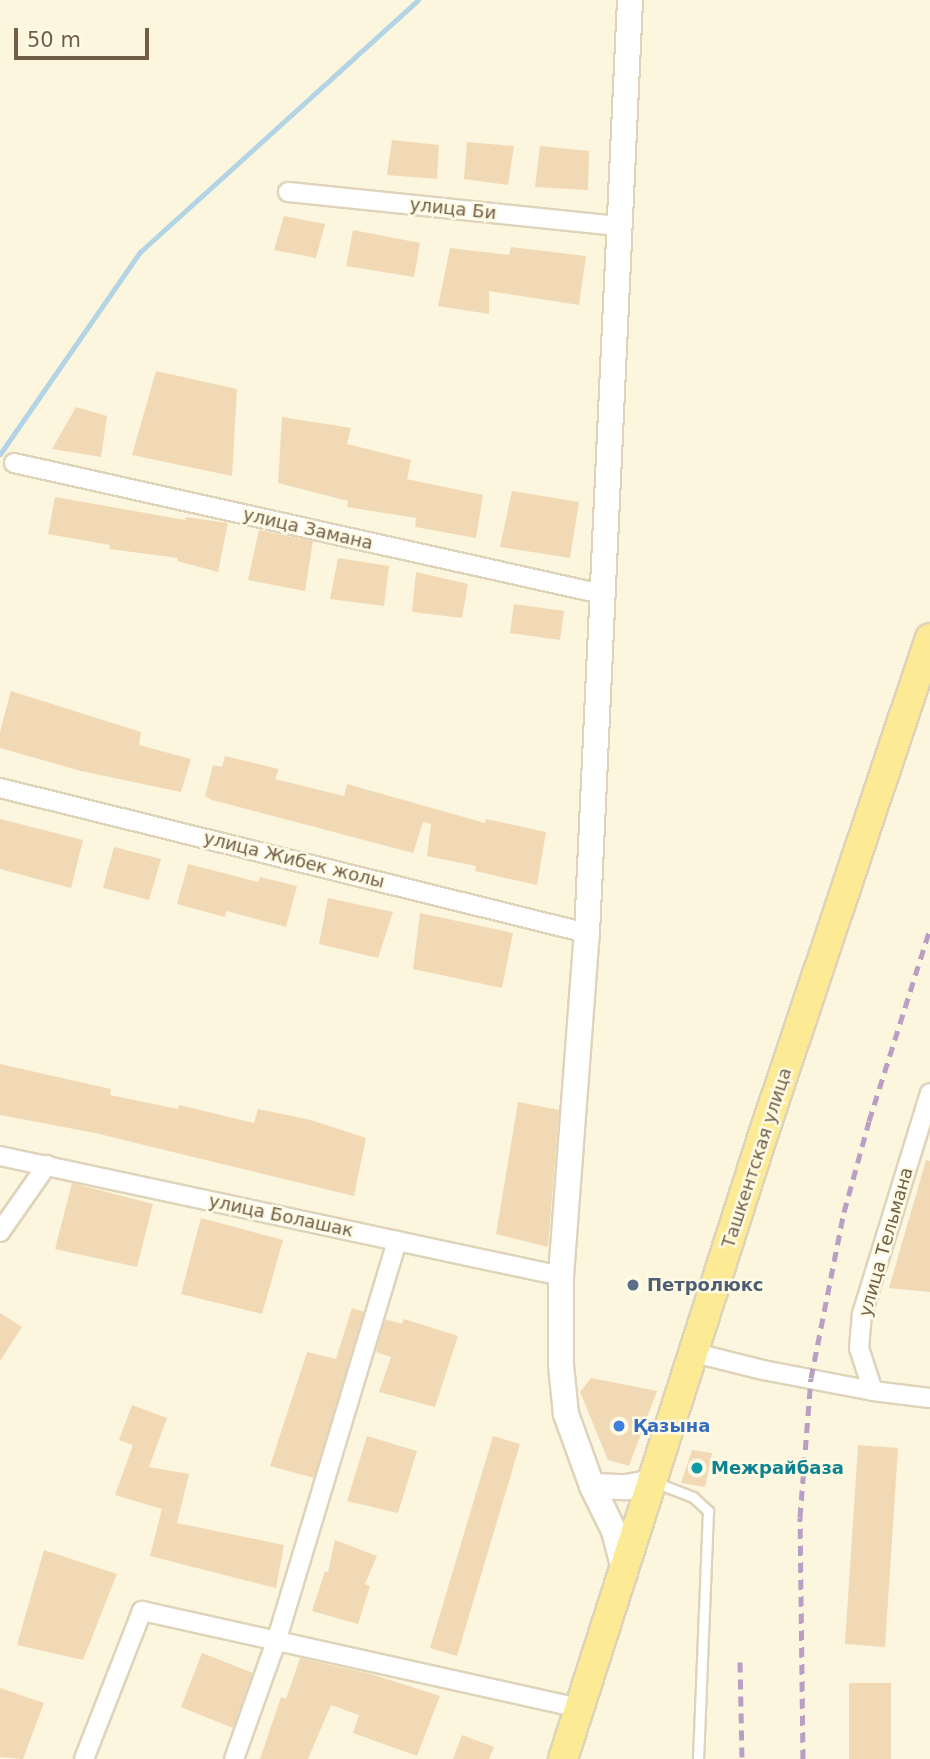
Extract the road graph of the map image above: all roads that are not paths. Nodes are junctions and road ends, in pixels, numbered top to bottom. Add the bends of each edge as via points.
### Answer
1 (630, 0) edge
2 (288, 192) dead end
3 (618, 226) junction
4 (14, 463) dead end
5 (602, 594) junction
6 (930, 638) edge
7 (0, 788) edge
8 (587, 933) junction
9 (930, 1093) edge
10 (0, 1156) edge
11 (47, 1165) junction
12 (0, 1232) edge
13 (397, 1241) junction
14 (561, 1276) junction
15 (695, 1353) junction
16 (873, 1391) junction
17 (930, 1398) edge
18 (653, 1482) junction
19 (592, 1486) junction
20 (625, 1573) junction
21 (276, 1642) junction
22 (579, 1708) junction
23 (84, 1759) edge
24 (234, 1759) edge
25 (563, 1759) edge
26 (698, 1759) edge

1 - 3 main road
2 - 3 street, улица Би
3 - 5 main road
4 - 5 street, улица Замана
5 - 8 main road
6 - 15 main road, Ташкентская улица
7 - 8 street, улица Жибек жолы
8 - 14 main road
9 - 16 street, улица Тельмана via 862,1314 859,1348
10 - 11 street, улица Болашак
11 - 12 street
11 - 13 street, улица Болашак
13 - 14 street, улица Болашак
13 - 21 street
14 - 19 main road via 566,1414
15 - 16 street
15 - 18 main road, Ташкентская улица
16 - 17 street
18 - 19 main road
18 - 20 main road, Ташкентская улица
18 - 26 lane via 693,1497 708,1511
19 - 20 main road via 614,1531
20 - 22 main road, Ташкентская улица
21 - 22 street
21 - 23 street via 142,1611
21 - 24 street
22 - 25 main road, Ташкентская улица

